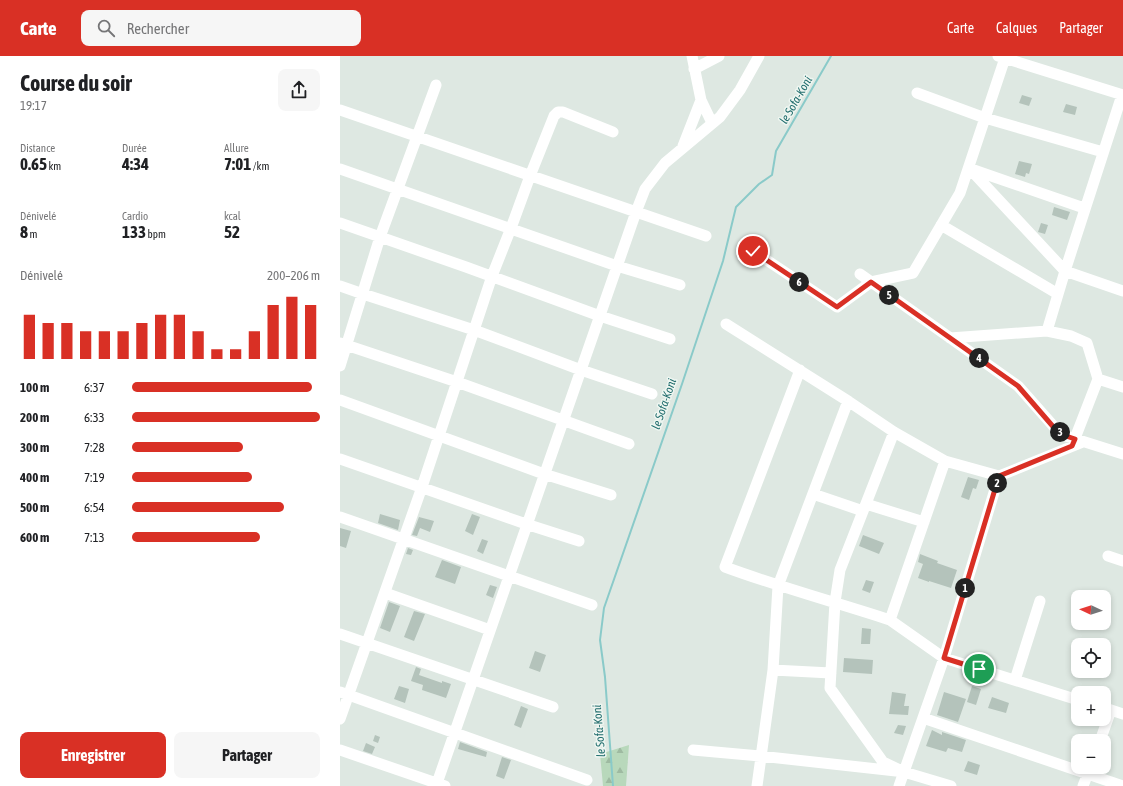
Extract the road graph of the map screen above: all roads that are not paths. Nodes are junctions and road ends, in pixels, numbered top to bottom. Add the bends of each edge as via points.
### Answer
1 (692, 56) edge
2 (720, 56) edge
3 (759, 56) edge
4 (1001, 57) edge
5 (694, 70) junction
6 (436, 85) dead end
7 (917, 93) dead end
8 (1122, 95) edge
9 (701, 100) junction
10 (340, 110) edge
11 (985, 118) junction
12 (712, 123) junction
13 (613, 132) dead end
14 (417, 137) junction
15 (682, 147) junction
16 (1103, 152) junction
17 (969, 168) junction
18 (340, 169) edge
19 (530, 176) junction
20 (398, 189) junction
21 (1084, 208) junction
22 (636, 212) junction
23 (340, 223) edge
24 (942, 225) junction
25 (511, 228) junction
26 (706, 236) dead end
27 (380, 237) junction
28 (753, 251) dead end
29 (617, 266) junction
30 (1065, 271) junction
31 (860, 274) dead end
32 (492, 276) junction
33 (871, 282) junction
34 (680, 285) dead end
35 (340, 286) edge
36 (1123, 291) edge
37 (363, 294) junction
38 (1058, 294) junction
39 (600, 316) junction
40 (726, 324) dead end
41 (474, 330) junction
42 (1047, 331) junction
43 (950, 338) junction
44 (670, 339) dead end
45 (343, 344) edge
46 (340, 366) edge
47 (581, 370) junction
48 (800, 370) junction
49 (1098, 379) junction
50 (457, 382) junction
51 (1123, 387) edge
52 (652, 394) dead end
53 (340, 400) edge
54 (848, 401) junction
55 (563, 422) junction
56 (894, 432) junction
57 (438, 436) junction
58 (1077, 442) junction
59 (629, 444) dead end
60 (1123, 454) edge
61 (340, 459) edge
62 (945, 461) junction
63 (544, 474) junction
64 (999, 476) junction
65 (422, 487) junction
66 (813, 494) junction
67 (611, 495) dead end
68 (865, 508) junction
69 (340, 517) edge
70 (924, 522) junction
71 (526, 524) junction
72 (403, 540) junction
73 (579, 541) dead end
74 (1108, 556) dead end
75 (1123, 561) edge
76 (509, 576) junction
77 (778, 586) junction
78 (385, 593) junction
79 (1040, 601) dead end
80 (834, 602) junction
81 (592, 605) dead end
82 (890, 620) junction
83 (490, 630) junction
84 (340, 634) edge
85 (367, 642) junction
86 (944, 658) junction
87 (773, 670) junction
88 (831, 673) junction
89 (472, 679) junction
90 (1015, 680) junction
91 (344, 693) edge
92 (1071, 698) edge
93 (553, 707) dead end
94 (1111, 710) edge
95 (1123, 714) edge
96 (923, 718) junction
97 (340, 719) edge
98 (454, 733) junction
99 (340, 750) edge
100 (693, 750) dead end
101 (760, 756) junction
102 (1071, 764) edge
103 (904, 772) junction
104 (1088, 774) edge
105 (1098, 774) edge
106 (587, 780) dead end
107 (439, 785) edge
108 (757, 786) edge
109 (900, 786) edge
110 (951, 786) edge
111 (1083, 786) edge
112 (1123, 786) edge

1 - 5 street
2 - 5 street
3 - 12 street via 740,90 720,117
4 - 8 street
4 - 11 street
5 - 9 street
6 - 14 street
7 - 11 street
8 - 16 street
9 - 12 street
9 - 15 street
10 - 14 street
11 - 16 street
11 - 17 street
12 - 15 street
13 - 19 street via 558,112 554,116
14 - 19 street
14 - 20 street
15 - 22 street via 665,163 645,189
16 - 21 street
17 - 21 street
17 - 24 street via 960,193
17 - 30 street
18 - 20 street
19 - 22 street
19 - 25 street
20 - 25 street
20 - 27 street
21 - 30 street
22 - 26 street
22 - 29 street
23 - 27 street
24 - 33 street via 913,273
24 - 38 street
25 - 29 street
25 - 32 street
27 - 32 street
27 - 37 street
28 - 33 street via 837,307
29 - 34 street
29 - 39 street
30 - 36 street
30 - 38 street
31 - 33 street
32 - 39 street
32 - 41 street
33 - 43 street
35 - 37 street
37 - 41 street
37 - 45 street
38 - 42 street
39 - 44 street
39 - 47 street
40 - 48 street
41 - 47 street
41 - 50 street
42 - 43 street
42 - 49 street via 1071,336 1087,343
43 - 58 street via 1018,386 1056,430
45 - 46 street
45 - 50 street
47 - 52 street
47 - 55 street
48 - 54 street
48 - 77 street via 725,567
49 - 51 street
49 - 58 street
50 - 55 street
50 - 57 street
53 - 57 street
54 - 56 street
54 - 66 street
55 - 59 street
55 - 63 street
56 - 62 street
56 - 68 street
57 - 63 street
57 - 65 street
58 - 60 street
58 - 64 street
61 - 65 street
62 - 64 street
62 - 70 street
63 - 67 street
63 - 71 street
64 - 86 street
65 - 71 street
65 - 72 street
66 - 68 street
66 - 77 street
68 - 70 street
68 - 80 street via 840,570
69 - 72 street
70 - 82 street
71 - 73 street
71 - 76 street
72 - 76 street
72 - 78 street
74 - 75 street
76 - 81 street
76 - 83 street
77 - 80 street
77 - 87 street
78 - 83 street
78 - 85 street
79 - 90 street
80 - 82 street
80 - 88 street
82 - 86 street
83 - 89 street
84 - 85 street
85 - 89 street
85 - 91 street
86 - 90 street
86 - 96 street
87 - 88 street
87 - 101 street
88 - 103 street via 830,688 883,762
89 - 93 street
89 - 98 street
90 - 92 street
91 - 97 street
91 - 98 street
94 - 95 street
96 - 102 street
96 - 103 street
98 - 106 street
98 - 107 street
99 - 107 street
100 - 101 street
101 - 103 street
101 - 108 street
103 - 109 street
103 - 110 street
104 - 111 street
105 - 112 street

